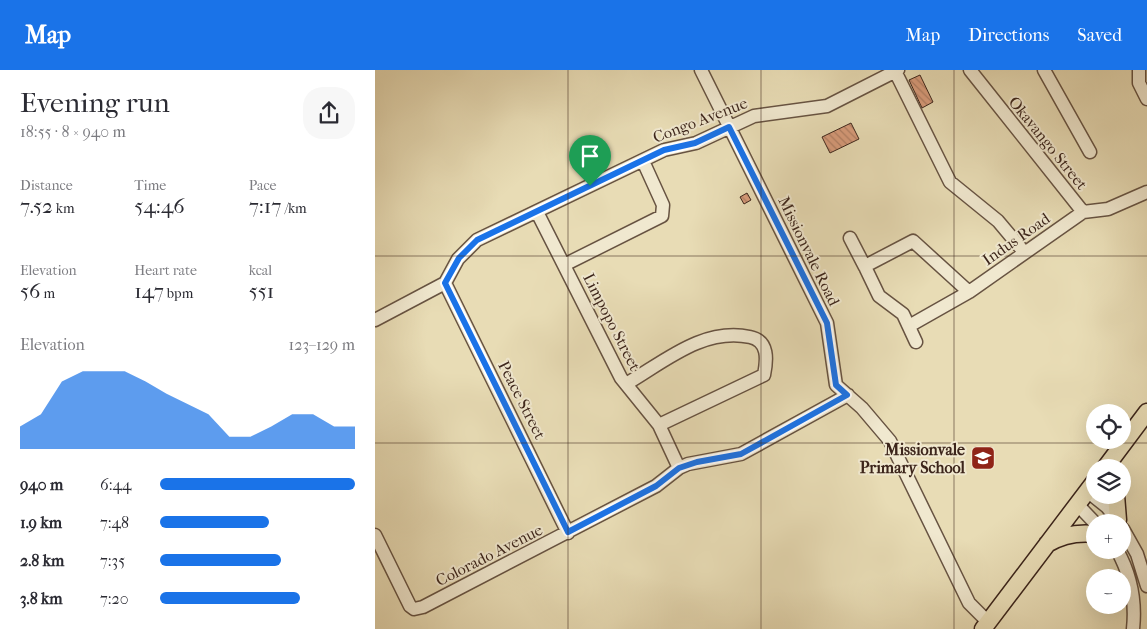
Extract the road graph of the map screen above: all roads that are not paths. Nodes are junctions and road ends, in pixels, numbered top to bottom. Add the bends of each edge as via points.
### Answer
1 (701, 70) edge
2 (970, 70) edge
3 (1044, 70) edge
4 (897, 71) edge
5 (1142, 73) edge
6 (1147, 99) edge
7 (729, 127) junction
8 (1090, 152) dead end
9 (643, 161) junction
10 (1147, 192) edge
11 (537, 212) junction
12 (1083, 212) junction
13 (850, 238) dead end
14 (1024, 252) junction
15 (564, 265) junction
16 (865, 267) junction
17 (445, 283) junction
18 (969, 292) junction
19 (375, 320) edge
20 (909, 326) junction
21 (916, 342) dead end
22 (626, 384) junction
23 (847, 395) junction
24 (1147, 412) edge
25 (659, 425) junction
26 (1131, 433) edge
27 (679, 468) junction
28 (1086, 492) edge
29 (1077, 504) junction
30 (1105, 504) edge
31 (1086, 514) edge
32 (1112, 514) edge
33 (568, 532) junction
34 (1086, 533) edge
35 (375, 535) edge
36 (1131, 543) edge
37 (1044, 547) junction
38 (1122, 559) edge
39 (1147, 586) edge
40 (985, 626) edge
41 (1133, 629) edge

1 - 7 street, Missionvale Road
2 - 12 street, Okavango Street
3 - 8 street
4 - 7 street, Congo Avenue via 827,106 765,113
4 - 14 street via 949,182 998,221
5 - 6 street via 1139,84
7 - 9 street, Congo Avenue
7 - 23 street, Missionvale Road via 827,323 836,385
9 - 11 street, Congo Avenue
9 - 15 street via 663,205 662,216
10 - 12 street, Indus Road via 1108,209
11 - 15 street, Limpopo Street
11 - 17 street, Congo Avenue via 473,243 459,258
12 - 14 street, Indus Road
13 - 16 street
14 - 18 street, Indus Road
15 - 22 street, Limpopo Street
16 - 18 street via 913,241
16 - 20 street via 879,296 903,314
17 - 19 street
17 - 33 street, Peace Street
18 - 20 street, Indus Road
20 - 21 street
22 - 25 street, Limpopo Street
22 - 25 street via 704,339 734,335 755,338 759,342 767,358 764,375
23 - 27 street, Colorado Avenue via 741,454
23 - 40 street, Missionvale Road via 890,441 969,603
24 - 26 main road
25 - 27 street, Limpopo Street
27 - 33 street, Colorado Avenue via 656,486
28 - 29 main road
29 - 31 street
29 - 37 main road
30 - 32 street
33 - 35 street, Colorado Avenue via 423,607 412,608
34 - 37 main road via 1066,535
36 - 39 street
37 - 40 main road
38 - 41 street via 1134,595

